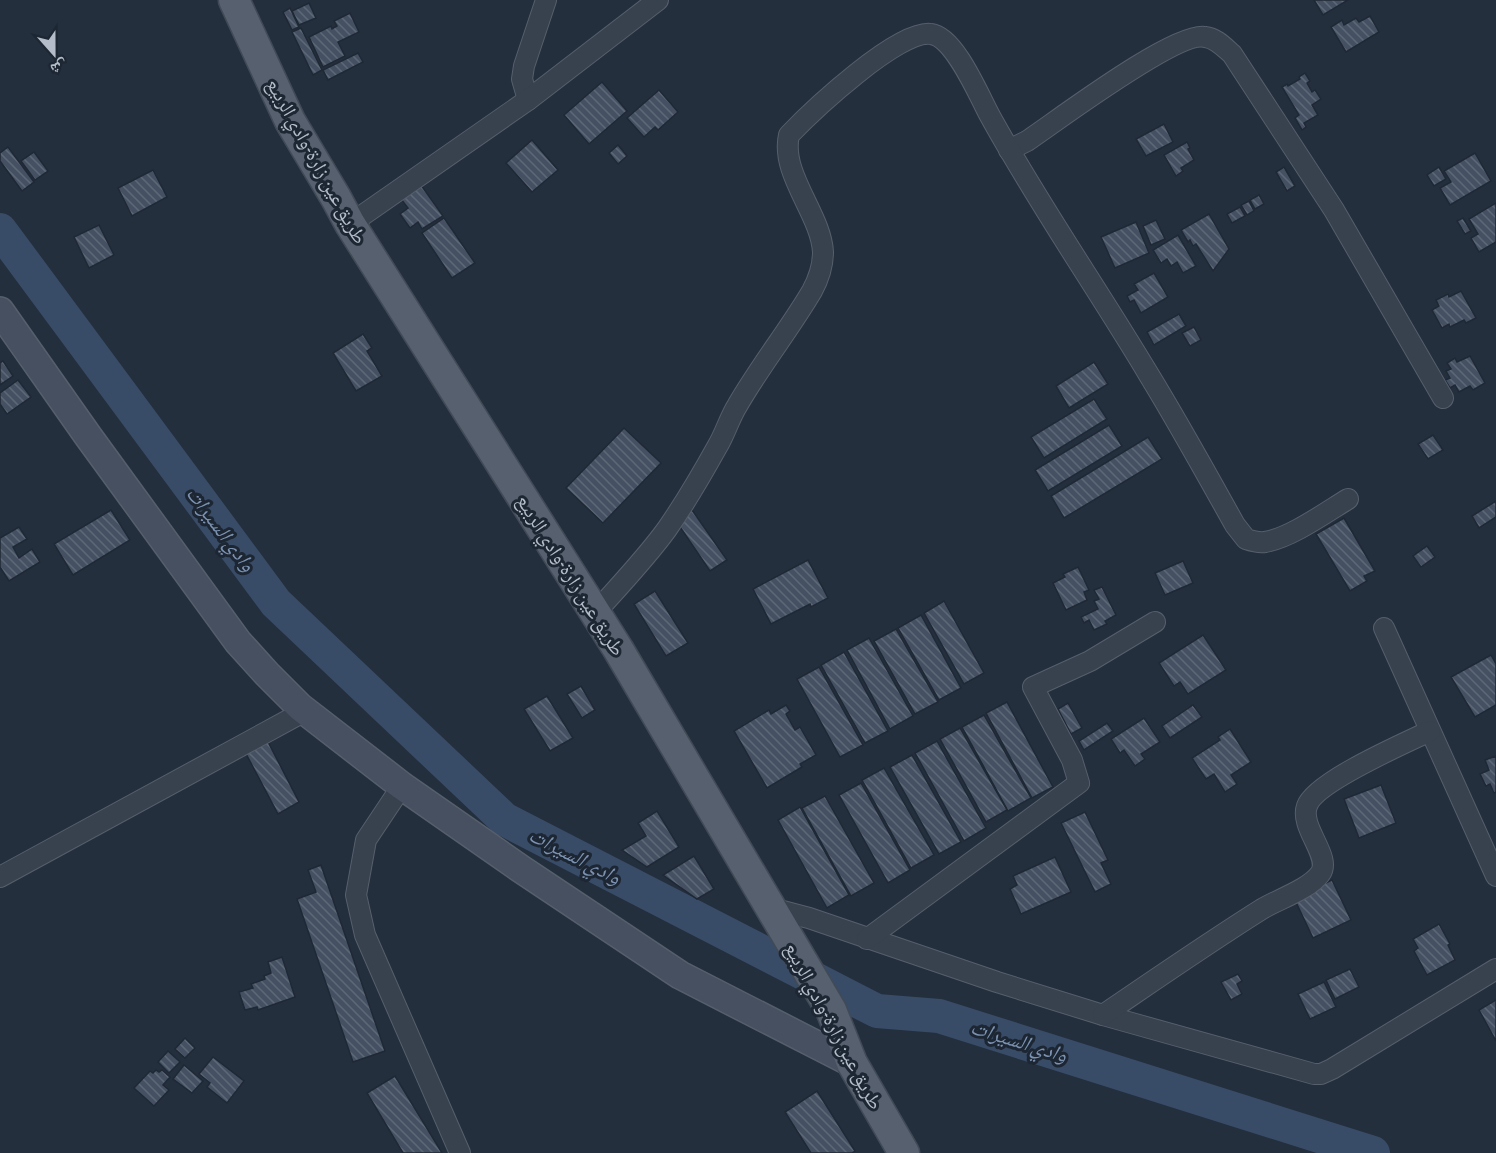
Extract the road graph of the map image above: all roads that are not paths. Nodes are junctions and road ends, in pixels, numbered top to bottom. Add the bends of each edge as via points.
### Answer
1 (234, 0) edge
2 (546, 0) edge
3 (658, 0) edge
4 (528, 100) junction
5 (1009, 150) junction
6 (350, 224) junction
7 (0, 311) edge
8 (1443, 398) dead end
9 (1348, 499) dead end
10 (596, 612) junction
11 (1155, 622) dead end
12 (1384, 628) dead end
13 (305, 711) junction
14 (1430, 731) junction
15 (402, 786) junction
16 (1496, 876) edge
17 (0, 877) edge
18 (771, 908) junction
19 (867, 939) junction
20 (1496, 969) edge
21 (1103, 1015) junction
22 (852, 1063) junction
23 (460, 1153) edge
24 (904, 1153) edge

1 - 6 main road, طريق عين زارة-وادي الربيع via 290,121
2 - 4 street via 524,66 522,79
3 - 4 street
4 - 6 street
5 - 8 street via 1175,44 1191,37 1206,37 1220,43 1232,54 1334,210
5 - 9 street via 1246,539 1264,542 1277,538
5 - 10 street via 952,48 932,34 906,39 863,69 789,135 791,162 823,251 813,289 763,362 667,529
6 - 10 main road, طريق عين زارة-وادي الربيع
7 - 13 main road via 238,642
10 - 18 main road, طريق عين زارة-وادي الربيع
11 - 19 street via 1090,661 1033,687 1072,760 1079,783
12 - 14 street
13 - 15 main road
13 - 17 street
14 - 16 street
14 - 21 street via 1341,777 1307,804 1305,818 1324,862 1321,873
15 - 22 main road via 680,975
15 - 23 street via 366,840 356,895 365,935
18 - 19 street
18 - 22 main road, طريق عين زارة-وادي الربيع via 831,1010
19 - 21 street
20 - 21 street via 1321,1074 1302,1072
22 - 24 main road, طريق عين زارة-وادي الربيع

